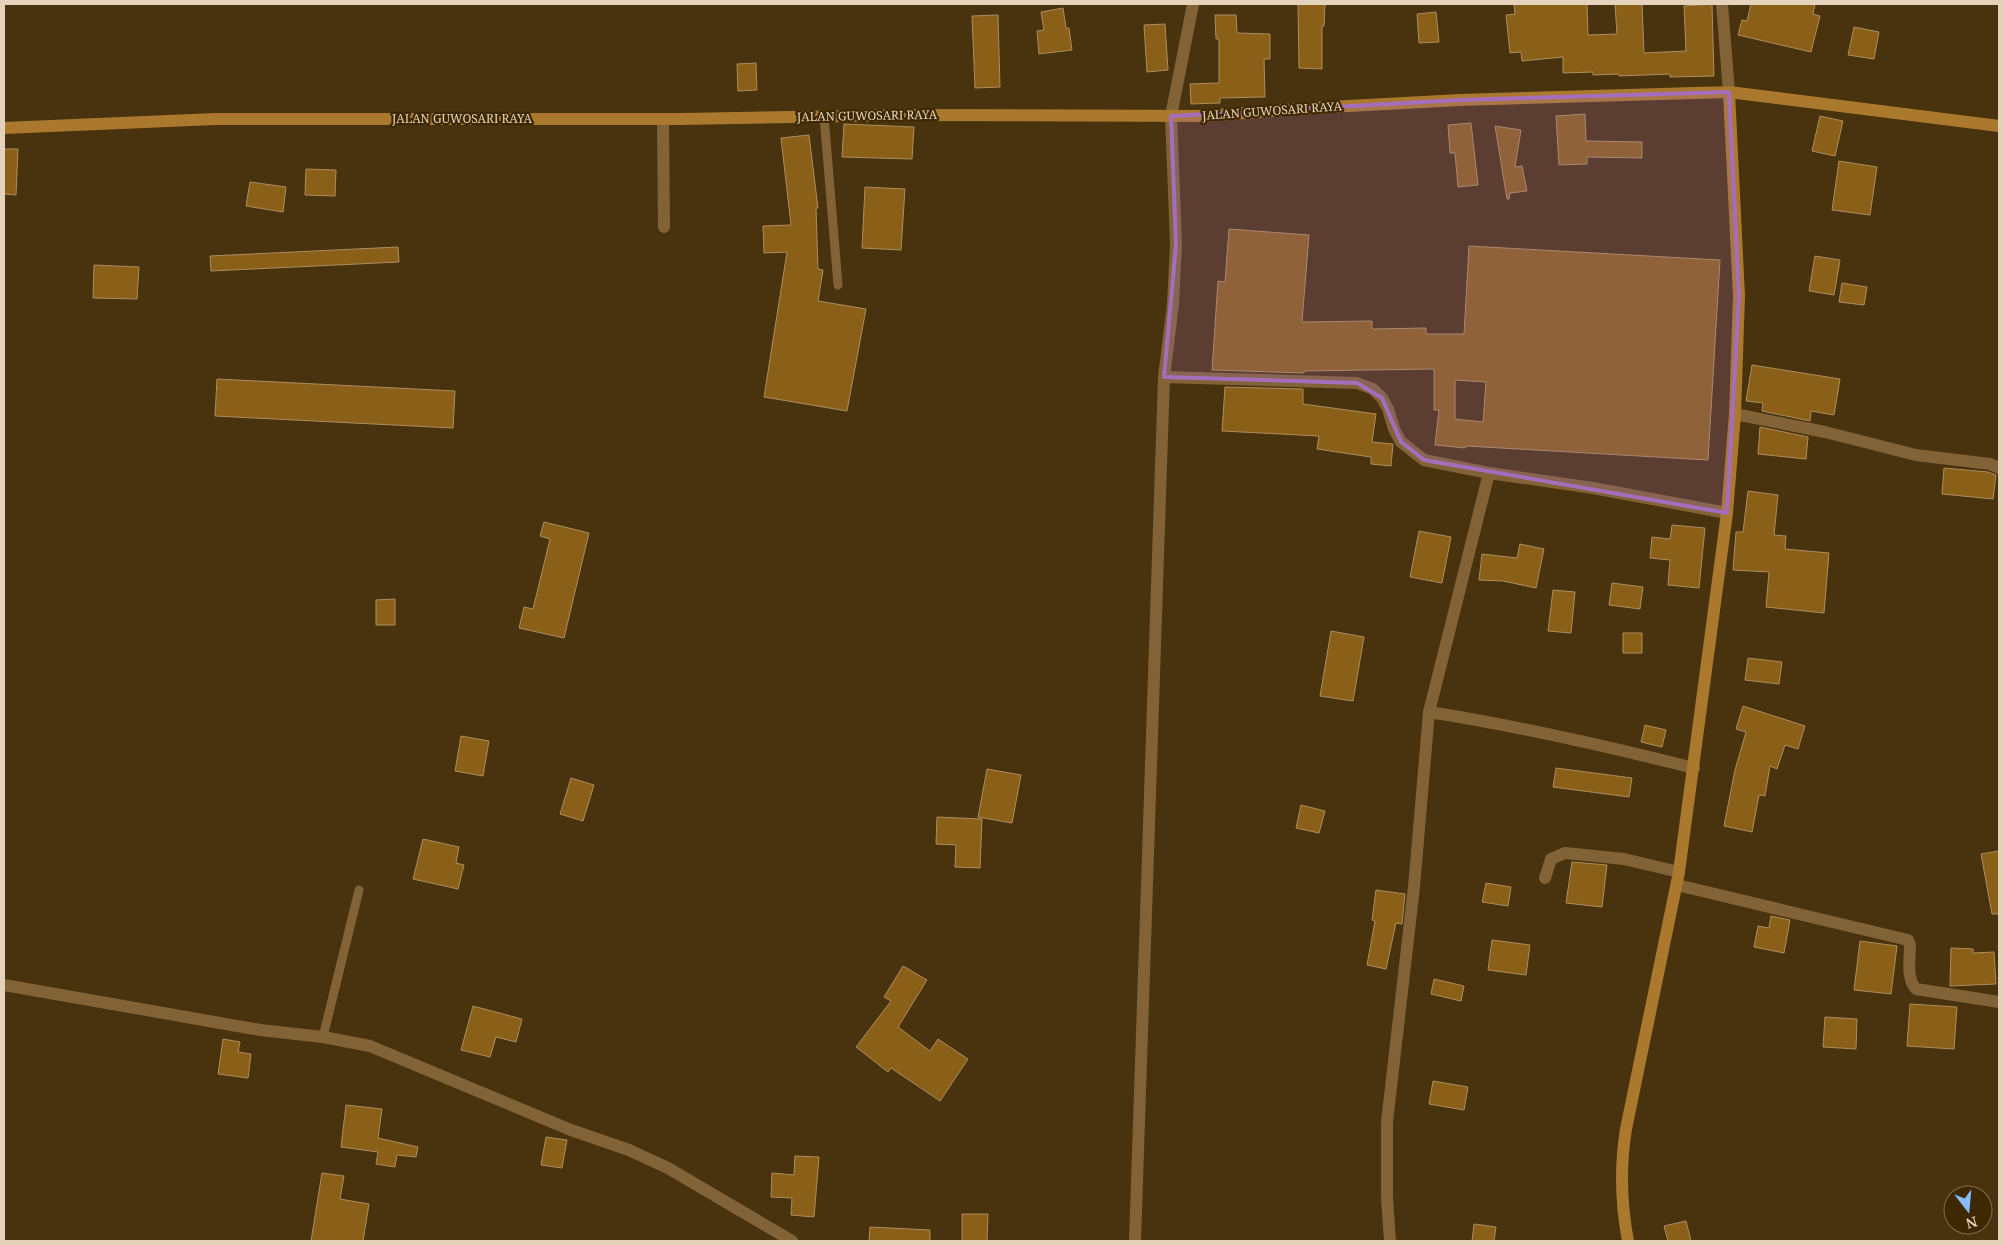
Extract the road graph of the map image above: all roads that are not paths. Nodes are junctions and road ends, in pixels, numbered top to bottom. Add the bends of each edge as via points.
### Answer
1 (1193, 4) edge
2 (1722, 4) edge
3 (1730, 92) junction
4 (824, 116) junction
5 (1171, 116) junction
6 (663, 119) junction
7 (1999, 126) edge
8 (4, 128) edge
9 (664, 227) dead end
10 (838, 285) dead end
11 (1164, 377) junction
12 (1735, 414) junction
13 (1999, 468) edge
14 (1489, 473) junction
15 (1727, 513) junction
16 (1429, 712) junction
17 (1694, 768) junction
18 (1545, 878) dead end
19 (1678, 878) junction
20 (359, 890) dead end
21 (4, 985) edge
22 (1999, 1002) edge
23 (323, 1037) junction
24 (792, 1241) edge
25 (1135, 1241) edge
26 (1390, 1241) edge
27 (1628, 1241) edge

1 - 5 street
2 - 3 street
3 - 5 street, JALAN GUWOSARI RAYA via 1460,100
3 - 7 street, JALAN GUWOSARI RAYA
3 - 12 street via 1739,296
4 - 5 street, JALAN GUWOSARI RAYA
4 - 6 street, JALAN GUWOSARI RAYA
4 - 10 lane
5 - 11 street via 1176,244
6 - 8 street, JALAN GUWOSARI RAYA via 215,119
6 - 9 street
11 - 14 street via 1357,383 1373,389 1382,398 1401,442 1424,460
11 - 25 street
12 - 13 street via 1916,455 1990,464
12 - 15 street
14 - 15 street
14 - 16 street
15 - 17 street
16 - 17 street via 1569,737
16 - 26 street via 1414,887 1387,1122
17 - 19 street
18 - 19 street via 1551,859 1565,853 1624,859
19 - 22 street via 1908,940 1910,978 1916,989
19 - 27 street via 1622,1156 1622,1198
20 - 23 lane
21 - 23 street via 260,1030
23 - 24 street via 370,1046 571,1130 629,1150 668,1168

